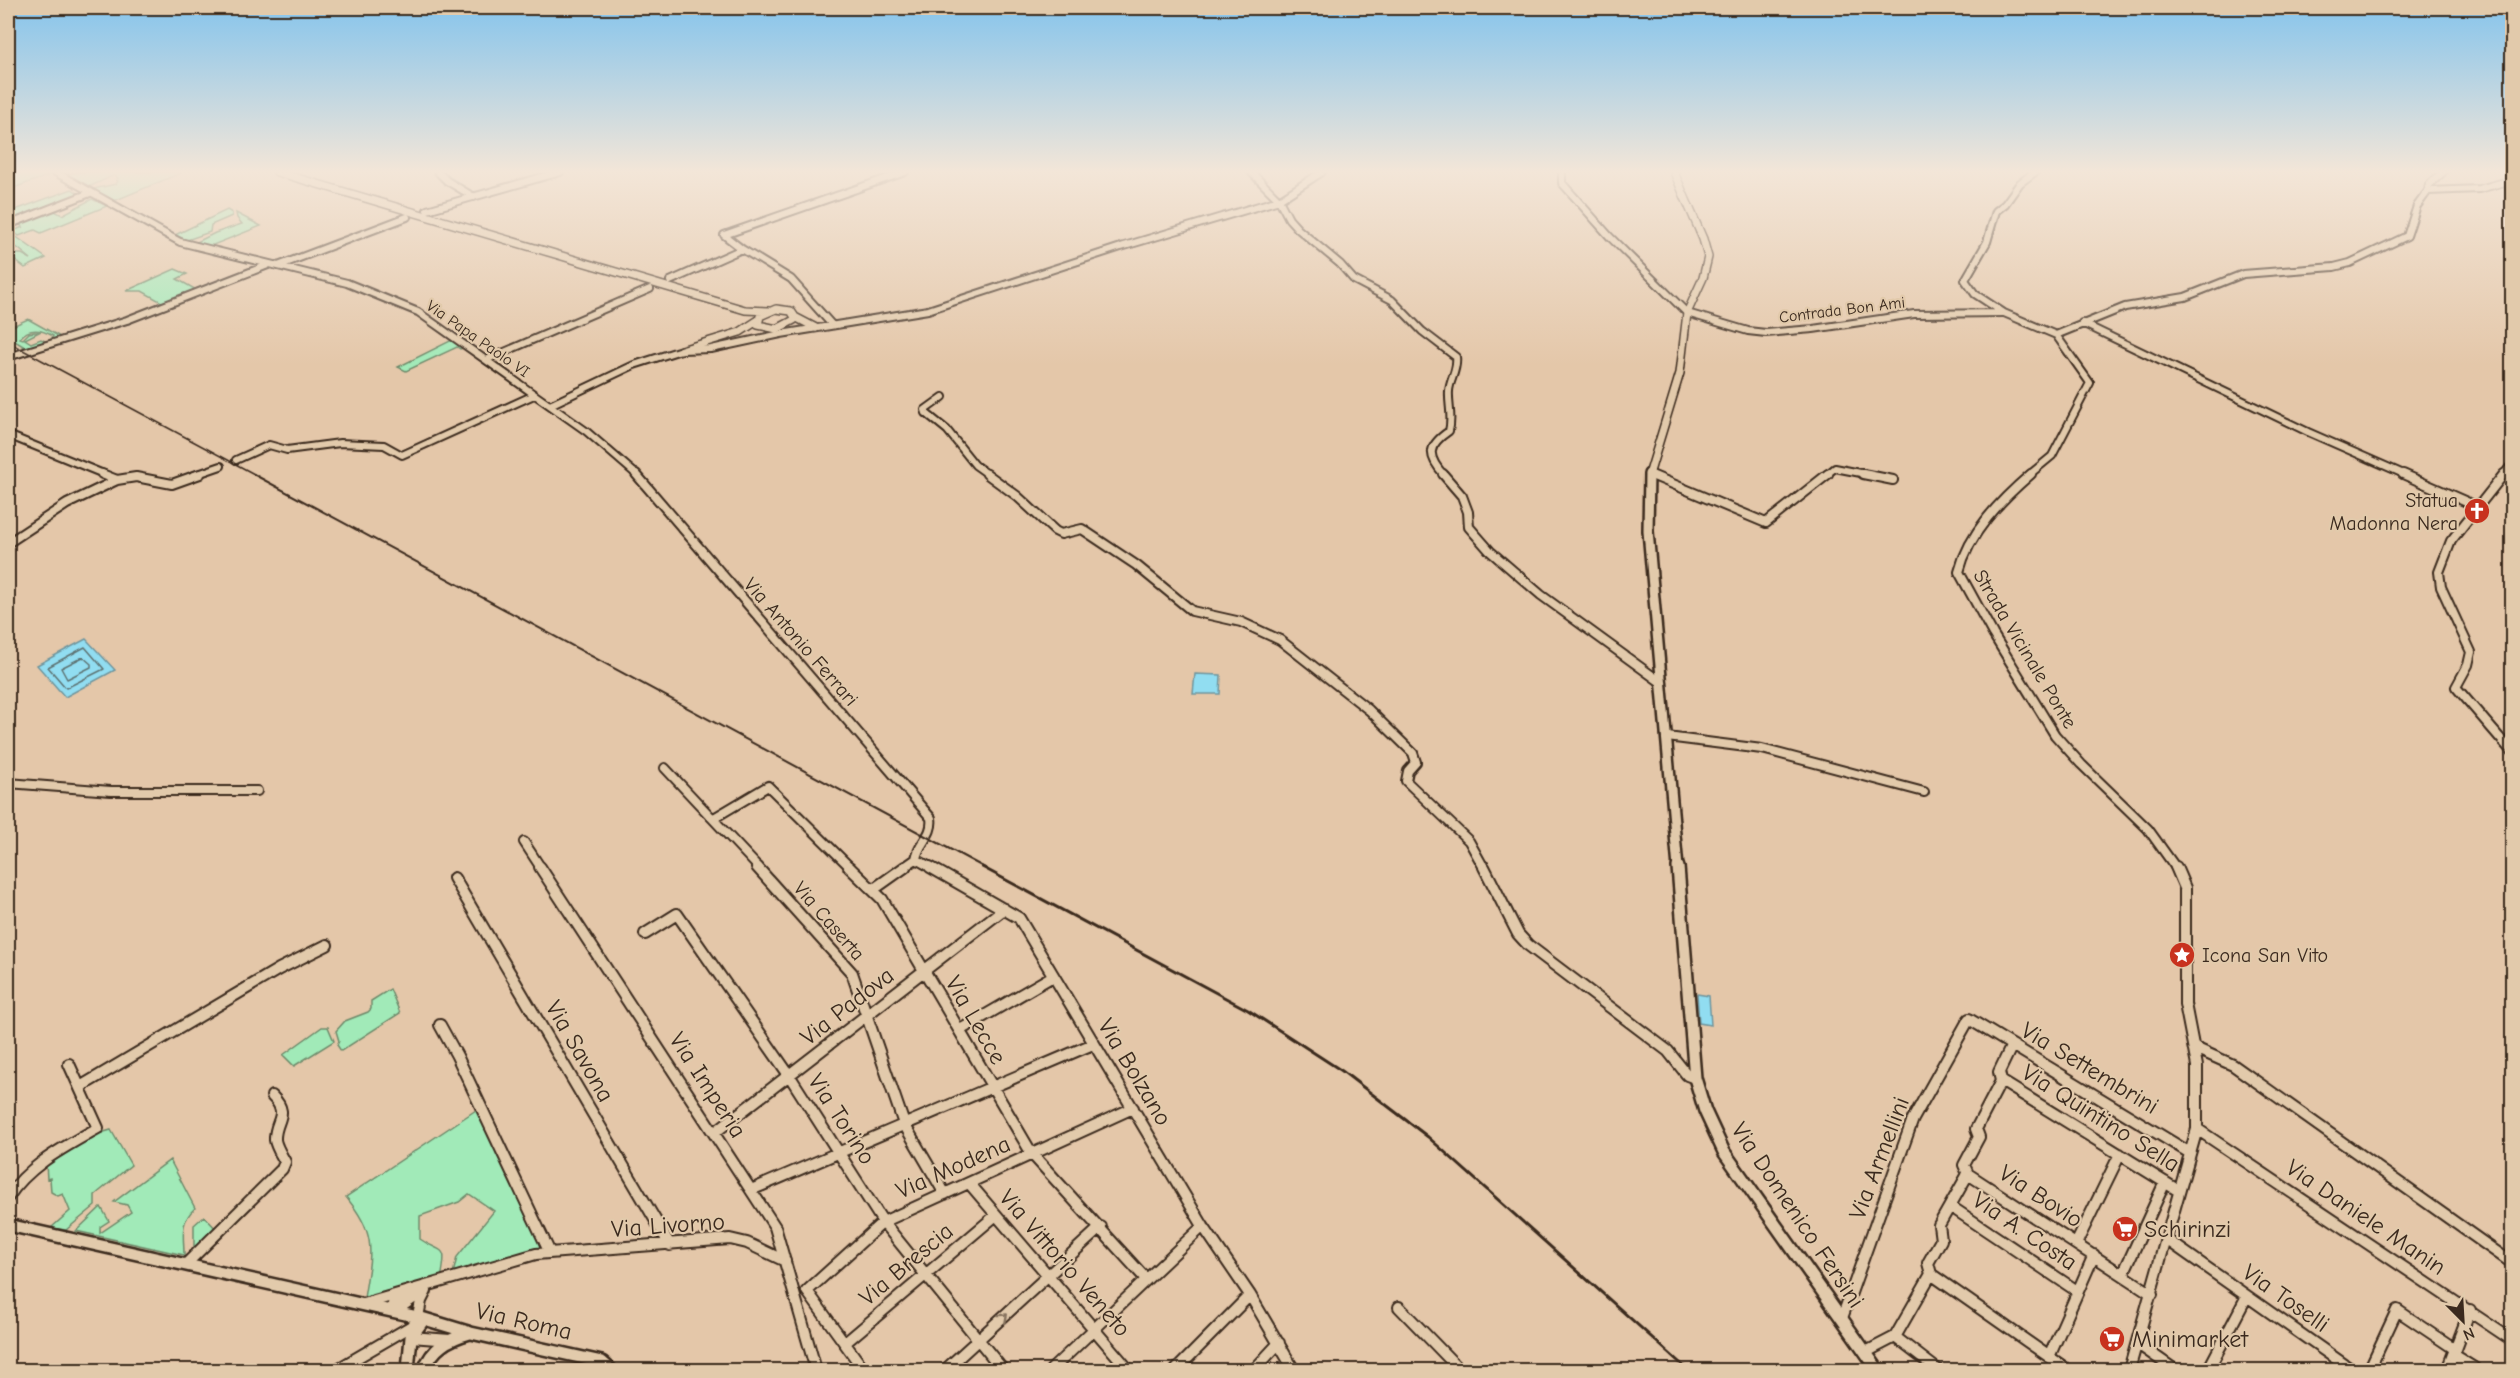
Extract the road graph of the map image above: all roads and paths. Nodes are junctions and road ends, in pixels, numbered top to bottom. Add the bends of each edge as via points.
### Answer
1 (170, 236) edge
2 (356, 236) edge
3 (495, 236) edge
4 (724, 236) edge
5 (1157, 236) edge
6 (1307, 236) edge
7 (1609, 236) edge
8 (1702, 236) edge
9 (1989, 236) edge
10 (2406, 236) edge
11 (742, 249) junction
12 (268, 266) junction
13 (278, 266) junction
14 (670, 280) dead end
15 (650, 289) dead end
16 (745, 310) junction
17 (770, 310) junction
18 (1687, 313) junction
19 (2004, 313) junction
20 (793, 320) junction
21 (759, 322) junction
22 (2082, 323) junction
23 (832, 325) junction
24 (816, 328) junction
25 (2056, 335) junction
26 (681, 350) junction
27 (8, 357) edge
28 (486, 360) junction
29 (534, 394) junction
30 (943, 397) dead end
31 (550, 405) junction
32 (8, 435) edge
33 (236, 460) dead end
34 (2512, 464) edge
35 (221, 466) dead end
36 (634, 472) joint
37 (1649, 474) junction
38 (117, 480) junction
39 (1893, 480) dead end
40 (2478, 507) junction
41 (8, 543) edge
42 (1662, 683) junction
43 (1666, 737) junction
44 (2512, 752) edge
45 (665, 768) dead end
46 (8, 783) edge
47 (257, 791) dead end
48 (1924, 792) dead end
49 (714, 818) junction
50 (524, 842) dead end
51 (916, 859) junction
52 (454, 878) dead end
53 (874, 889) junction
54 (1004, 909) junction
55 (645, 933) dead end
56 (327, 945) dead end
57 (924, 970) junction
58 (1053, 976) junction
59 (867, 1015) junction
60 (1969, 1019) joint
61 (440, 1025) dead end
62 (960, 1030) junction
63 (1093, 1044) junction
64 (2012, 1045) junction
65 (2195, 1048) junction
66 (69, 1064) dead end
67 (789, 1075) junction
68 (1695, 1078) junction
69 (2001, 1081) junction
70 (80, 1087) junction
71 (993, 1087) junction
72 (272, 1096) dead end
73 (1133, 1108) junction
74 (904, 1124) junction
75 (2196, 1129) junction
76 (714, 1133) junction
77 (838, 1153) junction
78 (2190, 1153) junction
79 (1032, 1154) junction
80 (2120, 1154) junction
81 (1968, 1174) junction
82 (2165, 1182) junction
83 (969, 1183) junction
84 (751, 1190) junction
85 (2180, 1191) junction
86 (945, 1194) junction
87 (8, 1197) edge
88 (1950, 1206) junction
89 (995, 1216) junction
90 (883, 1222) junction
91 (8, 1225) edge
92 (1203, 1226) junction
93 (1101, 1227) junction
94 (2166, 1239) junction
95 (2076, 1244) junction
96 (670, 1245) junction
97 (550, 1253) junction
98 (2094, 1255) junction
99 (785, 1261) junction
100 (2512, 1263) edge
101 (185, 1265) junction
102 (1931, 1274) junction
103 (2123, 1274) junction
104 (926, 1275) junction
105 (1047, 1277) junction
106 (1146, 1279) junction
107 (431, 1285) junction
108 (2077, 1291) junction
109 (408, 1292) junction
110 (2152, 1294) junction
111 (1250, 1295) junction
112 (2247, 1296) junction
113 (363, 1304) junction
114 (1399, 1307) dead end
115 (2470, 1310) junction
116 (394, 1312) junction
117 (421, 1318) junction
118 (1842, 1318) junction
119 (1094, 1329) junction
120 (471, 1333) junction
121 (411, 1337) junction
122 (1895, 1337) junction
123 (980, 1339) junction
124 (450, 1340) junction
125 (2512, 1340) edge
126 (845, 1343) junction
127 (1279, 1343) junction
128 (2138, 1344) junction
129 (1866, 1352) junction
130 (2454, 1352) junction
131 (2049, 1357) junction
132 (336, 1371) edge
133 (408, 1371) edge
134 (424, 1371) edge
135 (611, 1371) edge
136 (816, 1371) edge
137 (864, 1371) edge
138 (945, 1371) edge
139 (1003, 1371) edge
140 (1051, 1371) edge
141 (1130, 1371) edge
142 (1176, 1371) edge
143 (1254, 1371) edge
144 (1294, 1371) edge
145 (1460, 1371) edge
146 (1878, 1371) edge
147 (1938, 1371) edge
148 (2068, 1371) edge
149 (2129, 1371) edge
150 (2175, 1371) edge
151 (2208, 1371) edge
152 (2352, 1371) edge
153 (2369, 1371) edge
154 (2447, 1371) edge
155 (2473, 1371) edge

1 - 12 street, Via Papa Paolo VI
2 - 13 street
3 - 16 main road
4 - 11 street
5 - 23 street via 928,310
6 - 42 street via 1354,280 1392,300 1422,331 1456,357 1449,391 1449,432 1436,440 1431,450 1434,464 1462,496 1469,527 1490,551 1541,595
7 - 18 street
8 - 18 main road, Via Domenico Fersini via 1708,257
9 - 19 street via 1965,280 1975,294
10 - 22 street via 2334,267 2244,274 2185,297 2126,307
11 - 14 street
11 - 23 street via 791,279
12 - 13 street, Via Papa Paolo VI
12 - 27 street via 127,320
13 - 28 street, Via Papa Paolo VI via 347,283 407,307
15 - 28 street
16 - 17 main road
16 - 21 main road
17 - 20 main road via 787,309
17 - 21 main road
18 - 19 street, Contrada Bon Ami via 1766,333 1914,314
18 - 37 main road, Via Domenico Fersini via 1680,373
19 - 25 street
20 - 21 main road via 779,329
20 - 24 main road
21 - 26 main road
22 - 25 street
22 - 40 street via 2308,432
23 - 24 street
24 - 26 street via 711,349
25 - 65 street, Strada Vicinale Ponte via 2090,383 2052,456 2000,500 1963,556 1959,572 2063,746 2141,820 2166,848 2180,873 2185,888 2185,1004
26 - 31 street via 634,365
28 - 29 street, Via Papa Paolo VI
29 - 31 street, Via Papa Paolo VI
29 - 33 street via 402,455 384,445 340,444 286,450 269,445
30 - 68 street via 930,405 926,413 947,429 975,465 1055,531 1061,534 1082,529 1136,565 1192,611 1258,628 1280,640 1369,710 1413,753 1416,762 1406,781 1479,857 1518,934 1668,1051 1687,1075
31 - 36 street, Via Papa Paolo VI
32 - 38 street
34 - 40 street
35 - 38 street via 172,484 144,477
36 - 51 street, Via Antonio Ferrari via 931,818 932,827
37 - 39 street via 1767,524 1835,468
37 - 42 main road, Via Domenico Fersini via 1648,531
38 - 41 street via 78,499
40 - 44 street via 2451,541 2439,572 2441,587 2471,652 2456,687
42 - 43 main road, Via Domenico Fersini
43 - 48 street via 1762,748
43 - 68 main road, Via Domenico Fersini
45 - 49 street, Via Caserta
46 - 47 street via 111,791
49 - 53 street, Via Lecce via 768,786
49 - 59 street, Via Caserta via 852,973
50 - 76 street, Via Imperia
51 - 53 street
51 - 54 street, Via Bolzano
52 - 96 street, Via Savona
53 - 57 street, Via Lecce
54 - 57 street, Via Padova
54 - 58 street, Via Bolzano via 1019,918
55 - 67 street, Via Torino via 677,914
56 - 70 street via 279,969
57 - 59 street, Via Padova
57 - 62 street, Via Lecce
58 - 62 street
58 - 63 street, Via Bolzano
59 - 67 street, Via Padova
59 - 74 street, Via Caserta
60 - 64 street, Via Settembrini
60 - 118 street, Via Armellini via 1913,1119
61 - 97 street
62 - 71 street, Via Lecce
63 - 71 street
63 - 73 street, Via Bolzano
64 - 69 street via 1998,1072
64 - 78 street, Via Settembrini
65 - 75 street
65 - 100 street via 2233,1065
66 - 70 street
67 - 76 street, Via Padova
67 - 77 street, Via Torino
68 - 118 main road, Via Domenico Fersini via 1724,1152
69 - 80 street, Via Quintino Sella
69 - 81 street via 1976,1128 1979,1137 1964,1166
70 - 87 street via 98,1128 26,1174
71 - 74 street
71 - 79 street, Via Lecce
72 - 101 street via 280,1102 282,1111 274,1142 285,1162 282,1170
73 - 79 street, Via Modena
73 - 92 street, Via Bolzano
74 - 77 street
74 - 86 street, Via Caserta
75 - 78 street
75 - 115 street, Via Daniele Manin
76 - 84 street, Via Imperia
77 - 84 street
77 - 90 street, Via Torino
78 - 85 street
79 - 83 street, Via Modena
79 - 93 street, Via Lecce
80 - 82 street, Via Quintino Sella
80 - 95 street
81 - 88 street
81 - 95 street, Via Bovio
82 - 85 street, Via Quintino Sella
82 - 103 street
83 - 86 street, Via Modena
83 - 89 street, Via Vittorio Veneto
84 - 99 street, Via Imperia via 775,1227
85 - 94 street
86 - 90 street, Via Modena
88 - 102 street via 1939,1225 1941,1240 1928,1263
88 - 108 street, Via A. Costa
89 - 104 street, Via Brescia
89 - 105 street, Via Vittorio Veneto
90 - 104 street, Via Torino
90 - 126 street, Via Modena via 807,1292
91 - 101 main road, Via Roma
92 - 106 street
92 - 111 street, Via Bolzano
93 - 105 street
93 - 106 street, Via Lecce
94 - 110 street
94 - 112 street, Via Toselli
95 - 98 street, Via Bovio
96 - 97 street, Via Livorno
96 - 99 street, Via Livorno via 730,1239
97 - 107 street, Via Livorno
98 - 103 street, Via Bovio
98 - 108 street
99 - 136 street, Via Imperia
101 - 113 main road, Via Roma
102 - 122 street
102 - 131 street
103 - 110 street, Via Bovio
104 - 123 street, Via Torino
104 - 126 street, Via Brescia
105 - 119 street, Via Vittorio Veneto
123 -> 105 street
106 - 119 street
107 - 109 street, Via Livorno
107 - 116 street
107 - 117 street via 421,1301
108 - 131 street
109 - 113 street, Via Livorno
109 - 116 street via 393,1304
110 - 128 street
111 - 127 street, Via Bolzano
111 - 142 street
112 - 151 street
112 - 152 street, Via Toselli
113 - 116 main road, Via Roma
114 - 145 street
115 - 125 street, Via Daniele Manin
115 - 130 street
116 - 117 main road, Via Roma
117 - 120 main road, Via Roma
117 - 121 main road
117 - 132 street
118 - 129 main road, Via Domenico Fersini
119 - 140 street
119 - 141 street, Via Vittorio Veneto
120 - 124 main road
120 - 135 main road, Via Roma via 602,1362
121 - 124 street
121 - 133 main road
122 - 129 street
122 - 147 street
123 - 138 street
123 - 139 street, Via Torino
124 - 134 main road via 435,1350
126 - 137 street
127 - 143 street
127 - 144 street, Via Bolzano
128 - 149 street
128 - 150 street
129 - 146 main road, Via Domenico Fersini
130 - 153 street via 2397,1310
130 - 154 street
130 - 155 street
131 - 148 street

